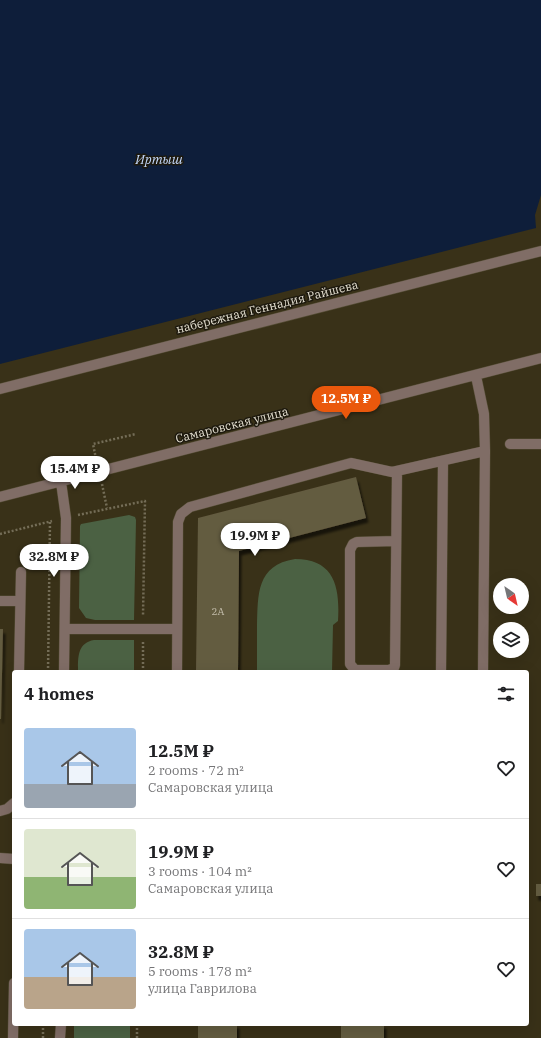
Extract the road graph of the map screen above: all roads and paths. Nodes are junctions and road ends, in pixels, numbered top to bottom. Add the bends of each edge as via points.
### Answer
1 (541, 251) edge
2 (541, 358) edge
3 (476, 376) junction
4 (0, 389) edge
5 (510, 444) dead end
6 (541, 444) edge
7 (485, 451) junction
8 (443, 461) junction
9 (397, 471) junction
10 (61, 482) junction
11 (0, 497) edge
12 (145, 501) dead end
13 (50, 522) dead end
14 (396, 542) junction
15 (21, 572) dead end
16 (0, 601) edge
17 (20, 601) junction
18 (65, 628) junction
19 (143, 629) junction
20 (177, 629) junction
21 (19, 670) edge
22 (48, 670) edge
23 (64, 670) edge
24 (143, 670) edge
25 (177, 670) edge
26 (441, 670) edge
27 (483, 670) edge
28 (12, 805) edge
29 (0, 811) edge
30 (0, 858) edge
31 (12, 858) edge
32 (13, 1026) edge
33 (43, 1026) edge
34 (61, 1026) edge
35 (137, 1026) edge
36 (13, 1038) edge
37 (43, 1038) edge
38 (60, 1038) edge
39 (137, 1038) edge

1 - 4 street, набережная Геннадия Райшева
2 - 3 street, Самаровская улица
3 - 7 street via 484,414
3 - 10 street, Самаровская улица
5 - 6 street
7 - 8 street
7 - 27 street
8 - 9 street
8 - 26 street
9 - 14 street
9 - 20 street via 389,472 351,463 190,507 184,511 178,522
10 - 11 street, Самаровская улица
10 - 18 street via 66,518
12 - 19 path
13 - 22 path
14 - 14 street via 357,542 351,546 350,664 355,670 389,670 395,665
15 - 17 street
16 - 17 street
17 - 21 street
18 - 19 street
18 - 23 street
19 - 20 street
19 - 24 path
20 - 25 street
28 - 29 street
30 - 31 street
32 - 36 street
33 - 37 path
34 - 38 street
35 - 39 path

